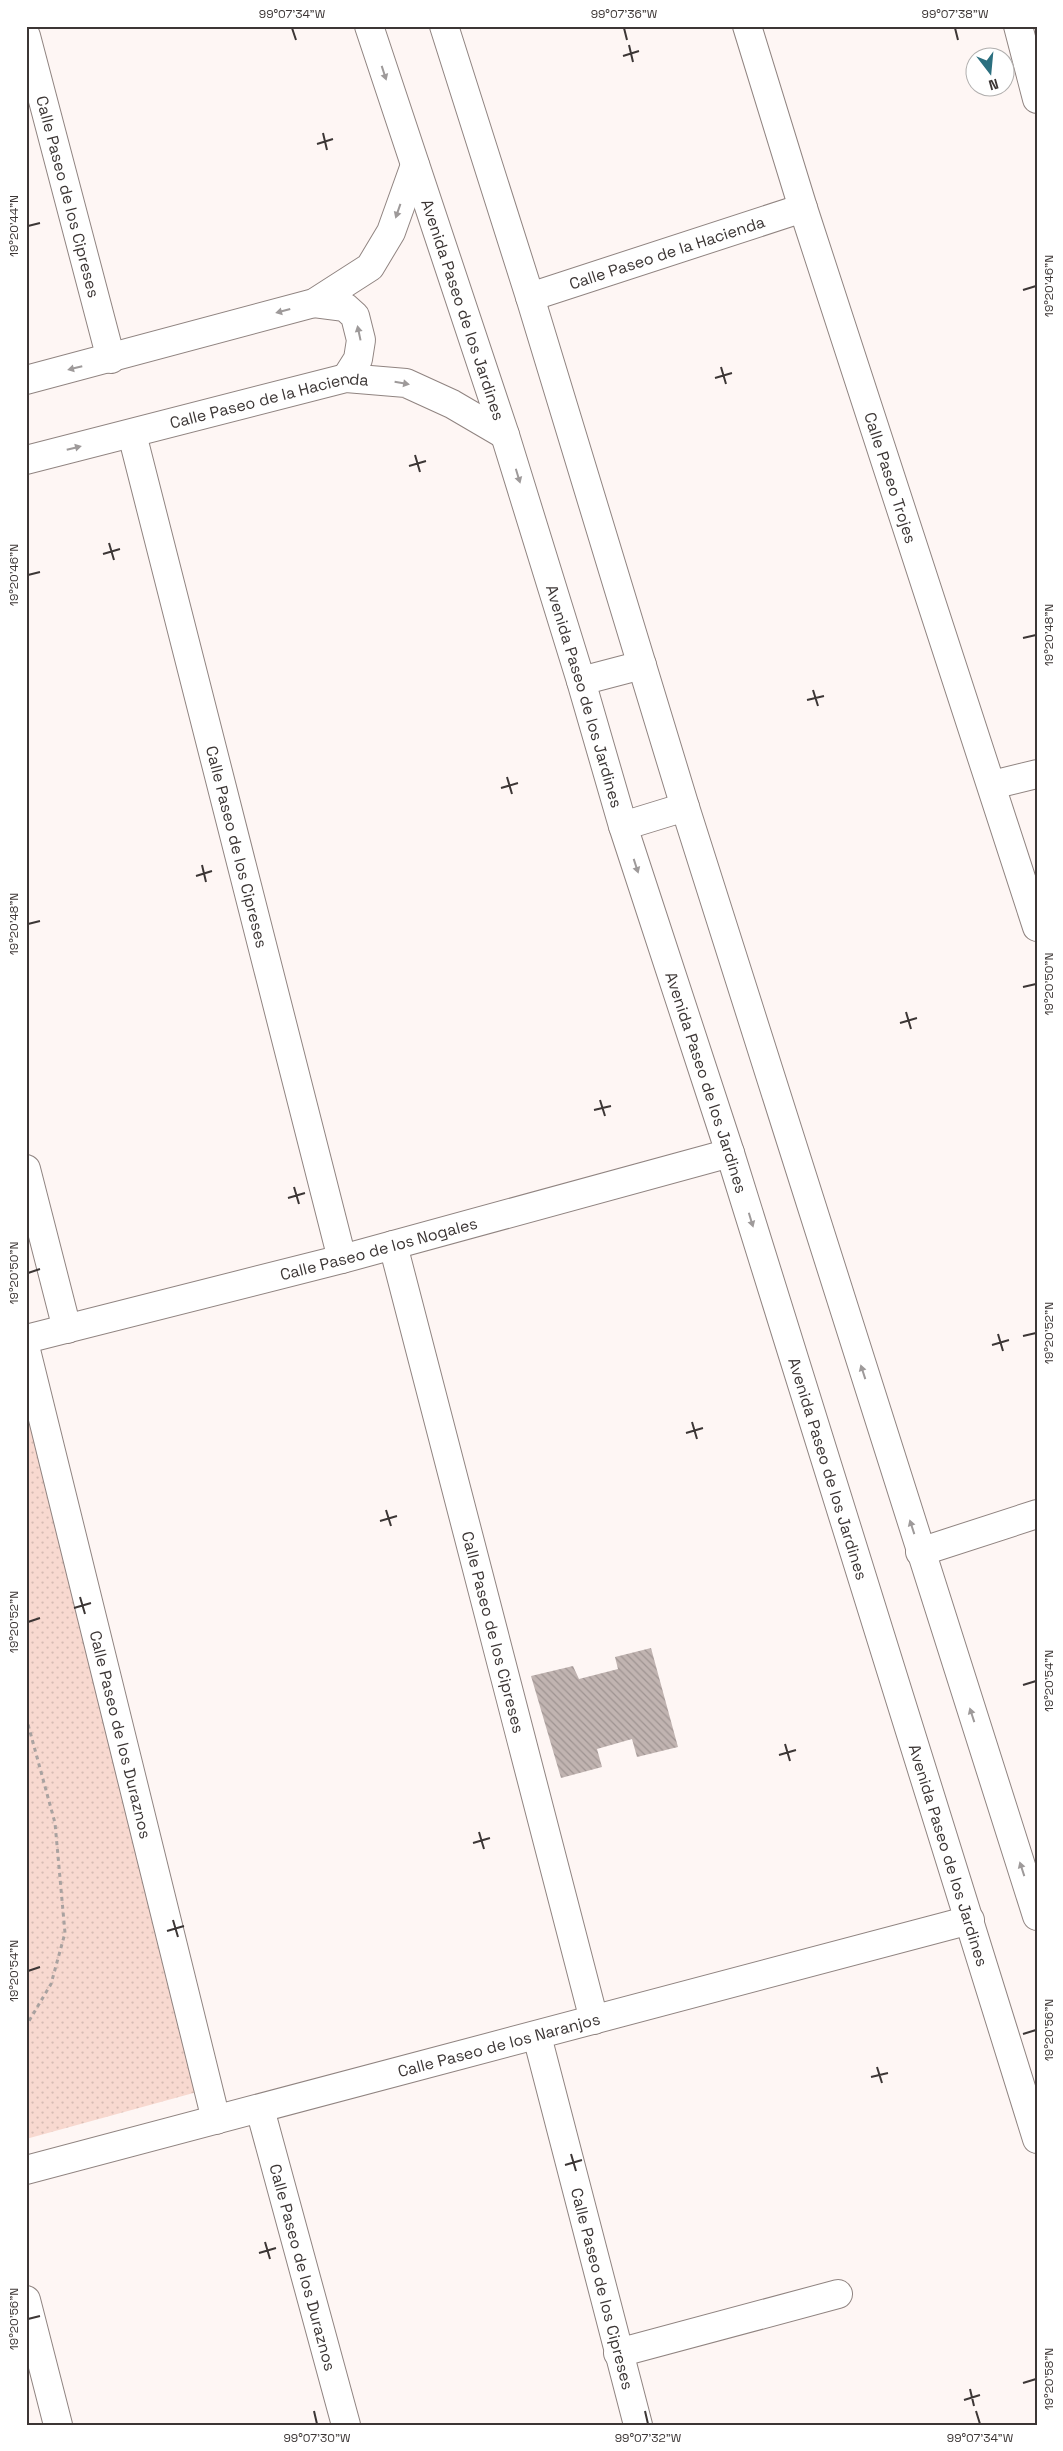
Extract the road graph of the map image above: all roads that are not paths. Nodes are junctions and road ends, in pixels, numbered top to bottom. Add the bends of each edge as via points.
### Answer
1 (369, 26) edge
2 (444, 26) edge
3 (747, 26) edge
4 (1018, 26) edge
5 (26, 36) edge
6 (1037, 99) edge
7 (415, 165) junction
8 (803, 208) junction
9 (530, 297) junction
10 (314, 303) junction
11 (111, 358) junction
12 (346, 378) junction
13 (26, 380) edge
14 (132, 434) junction
15 (505, 435) junction
16 (26, 460) edge
17 (642, 665) junction
18 (581, 681) junction
19 (1037, 774) edge
20 (992, 785) junction
21 (685, 807) junction
22 (623, 826) junction
23 (1037, 927) edge
24 (730, 1154) junction
25 (26, 1169) edge
26 (393, 1245) junction
27 (342, 1259) junction
28 (67, 1329) junction
29 (26, 1338) edge
30 (26, 1350) edge
31 (1037, 1514) edge
32 (920, 1552) junction
33 (1037, 1916) edge
34 (970, 1920) junction
35 (594, 2020) junction
36 (538, 2036) junction
37 (260, 2109) junction
38 (216, 2120) junction
39 (1037, 2140) edge
40 (26, 2170) edge
41 (838, 2294) dead end
42 (26, 2300) edge
43 (618, 2353) junction
44 (58, 2425) edge
45 (346, 2425) edge
46 (638, 2425) edge

1 -> 7 street, Avenida Paseo de los Jardines
2 - 9 street
3 - 8 street, Calle Paseo Trojes
4 - 6 street
5 - 11 street, Calle Paseo de los Cipreses
7 -> 10 street via 391,232 370,267
7 - 15 street, Avenida Paseo de los Jardines
8 - 9 street, Calle Paseo de la Hacienda
8 - 20 street, Calle Paseo Trojes
9 - 17 street
10 -> 11 street
12 -> 10 street via 358,359 361,340 355,316 345,307
11 -> 13 street
12 - 14 street, Calle Paseo de la Hacienda
12 -> 15 street, Calle Paseo de la Hacienda via 406,383 452,404
16 -> 14 street, Calle Paseo de la Hacienda
14 - 27 street, Calle Paseo de los Cipreses
15 -> 18 street, Avenida Paseo de los Jardines
17 - 18 street
17 - 21 street
18 - 22 street, Avenida Paseo de los Jardines
19 - 20 street
20 - 23 street, Calle Paseo Trojes
21 - 22 street
32 -> 21 street
22 -> 24 street, Avenida Paseo de los Jardines
24 - 26 street, Calle Paseo de los Nogales
24 -> 34 street, Avenida Paseo de los Jardines
25 - 28 street
26 - 27 street, Calle Paseo de los Nogales
26 - 35 street, Calle Paseo de los Cipreses
27 - 28 street, Calle Paseo de los Nogales
28 - 29 street, Calle Paseo de los Nogales
30 - 38 street, Calle Paseo de los Duraznos
31 - 32 street
33 -> 32 street
34 - 35 street, Calle Paseo de los Naranjos
34 - 39 street, Avenida Paseo de los Jardines
35 - 36 street, Calle Paseo de los Naranjos
36 - 37 street, Calle Paseo de los Naranjos
36 - 43 street, Calle Paseo de los Cipreses
37 - 38 street, Calle Paseo de los Naranjos
37 - 45 street, Calle Paseo de los Duraznos
38 - 40 street, Calle Paseo de los Naranjos
41 - 43 street
42 - 44 street
43 - 46 street, Calle Paseo de los Cipreses

